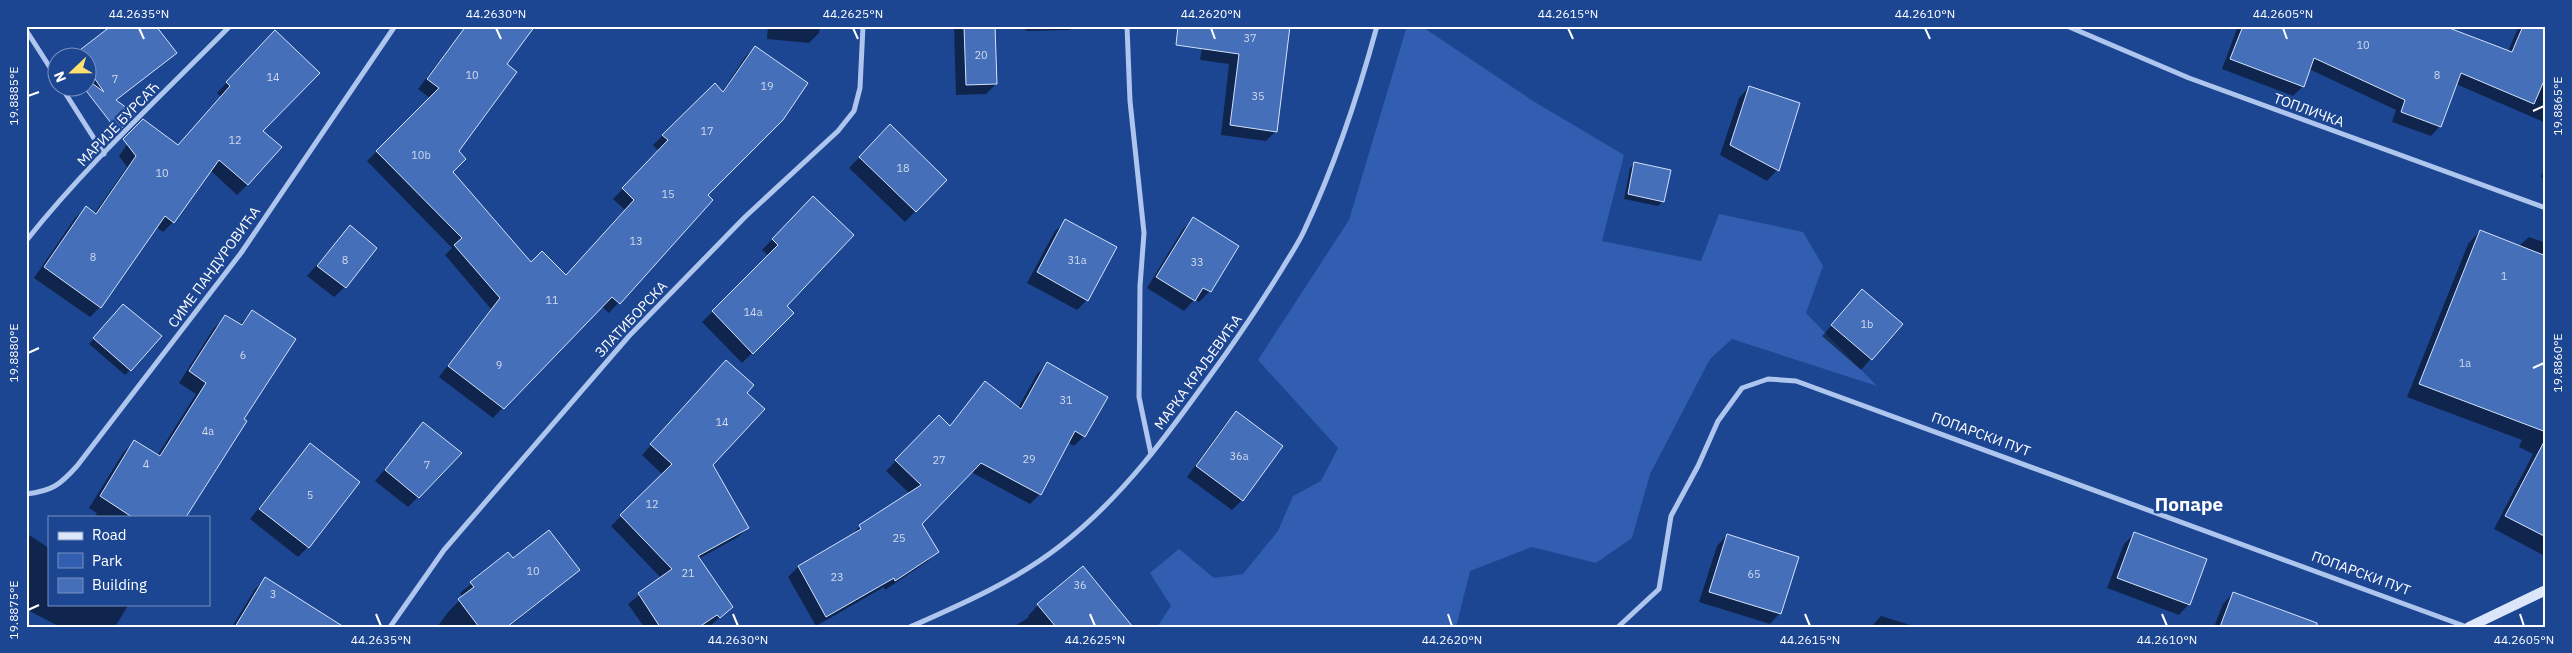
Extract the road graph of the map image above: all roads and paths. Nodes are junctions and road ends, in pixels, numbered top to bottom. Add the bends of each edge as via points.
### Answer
1 (230, 26) edge
2 (395, 26) edge
3 (863, 26) edge
4 (1127, 26) edge
5 (1377, 26) edge
6 (2067, 26) edge
7 (26, 30) edge
8 (48, 64) edge
9 (68, 98) edge
10 (104, 154) junction
11 (2546, 208) edge
12 (26, 241) edge
13 (1151, 454) junction
14 (26, 494) edge
15 (2546, 590) edge
16 (390, 627) edge
17 (910, 627) edge
18 (1618, 627) edge
19 (2468, 627) edge

1 - 10 street, МАРИЈЕ БУРСАЋ
2 - 14 street, СИМЕ ПАНДУРОВИЋА via 241,253 78,466 51,489
3 - 16 street, ЗЛАТИБОРСКА via 860,88 854,111 838,131 745,217 629,336 444,550
4 - 13 street via 1130,101 1144,233 1139,397
5 - 13 street, МАРКА КРАЉЕВИЋА via 1334,162 1303,234 1249,321
6 - 11 street, ТОПЛИЧКА via 2189,78
7 - 8 street
9 - 10 street
10 - 12 street, МАРИЈЕ БУРСАЋ
13 - 17 street, МАРКА КРАЉЕВИЋА via 1107,506 1058,547 1003,582
15 - 19 street, ПОПАРСКИ ПУТ
18 - 19 street, ПОПАРСКИ ПУТ via 1659,589 1671,516 1718,421 1742,388 1768,379 1796,381

